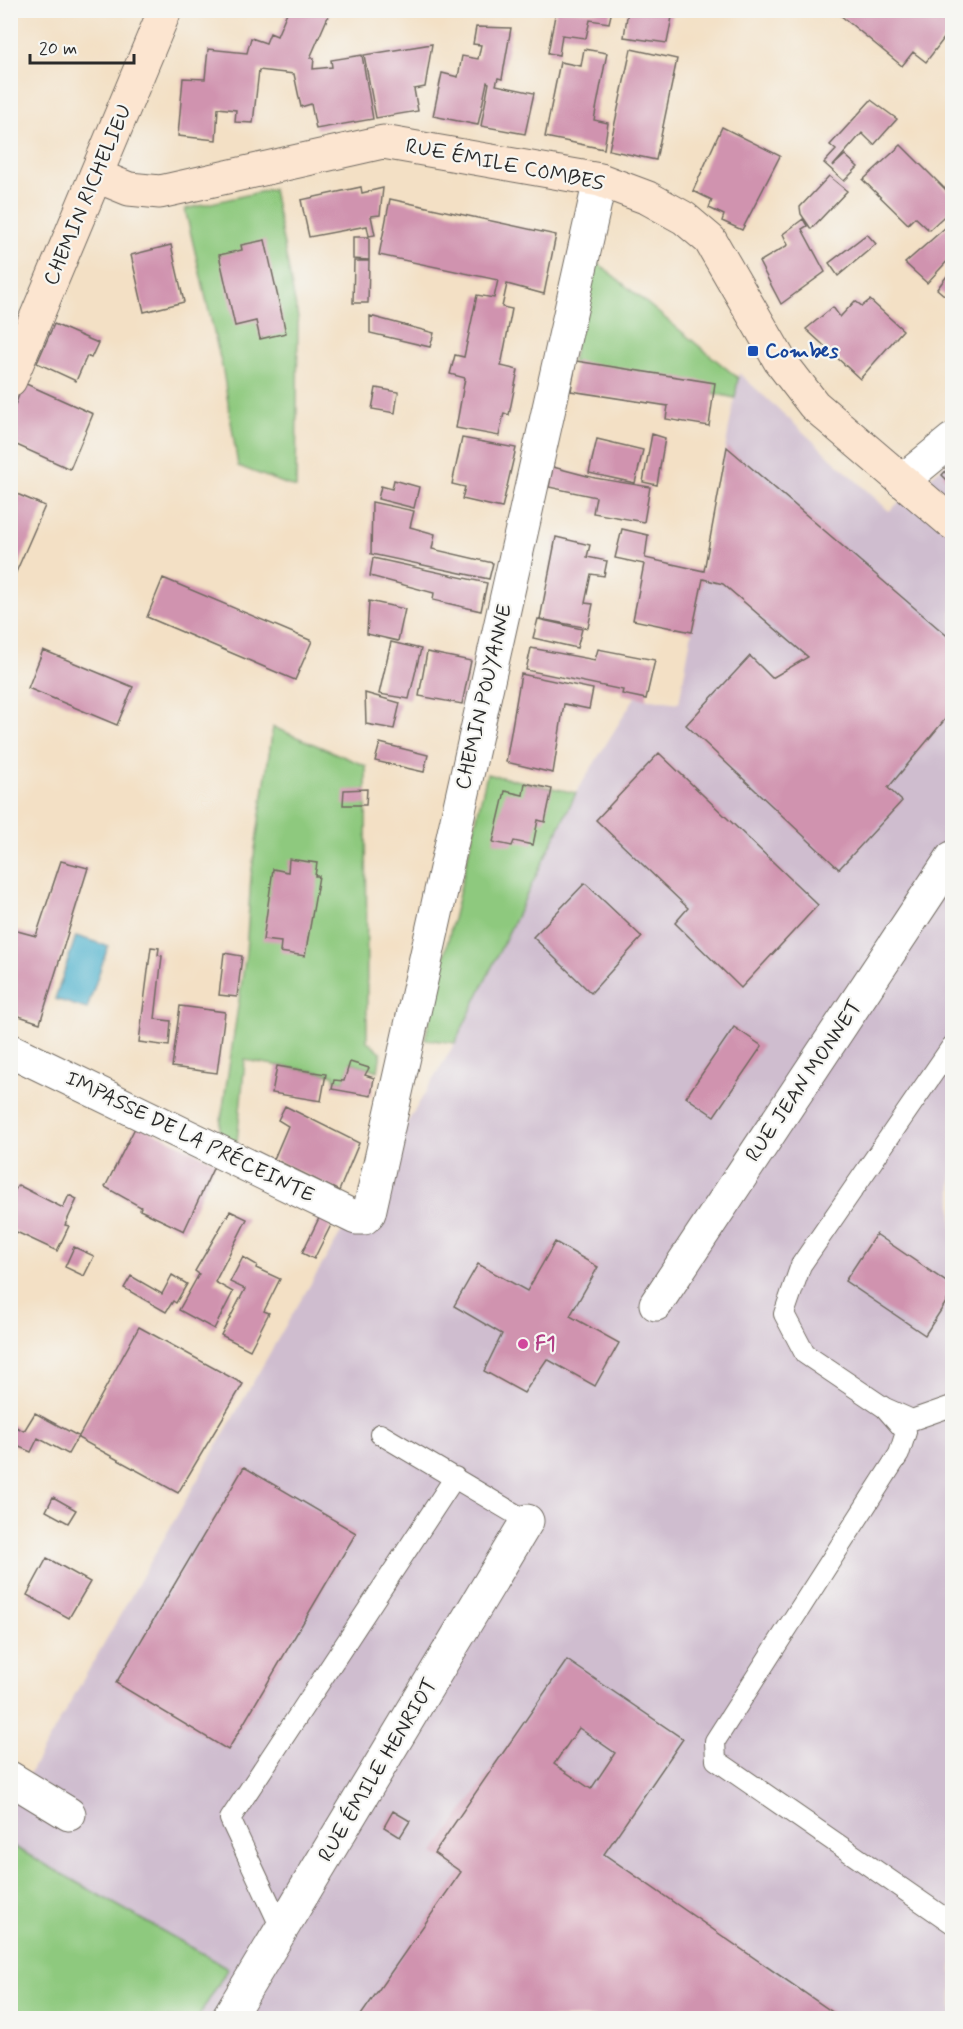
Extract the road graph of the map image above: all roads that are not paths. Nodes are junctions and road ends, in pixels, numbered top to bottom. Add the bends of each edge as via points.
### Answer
1 (165, 10) edge
2 (96, 176) junction
3 (600, 180) junction
4 (10, 380) edge
5 (952, 440) edge
6 (902, 481) junction
7 (952, 523) edge
8 (952, 858) edge
9 (952, 1046) edge
10 (10, 1050) edge
11 (369, 1213) joint
12 (656, 1304) dead end
13 (952, 1406) edge
14 (885, 1408) junction
15 (380, 1434) dead end
16 (454, 1477) junction
17 (527, 1521) joint
18 (10, 1778) edge
19 (69, 1814) dead end
20 (952, 1923) edge
21 (282, 1930) junction
22 (228, 2019) edge

1 - 2 street, CHEMIN RICHELIEU
2 - 3 street, RUE ÉMILE COMBES via 129,189 160,192 383,142
2 - 4 street, CHEMIN RICHELIEU
3 - 6 street, RUE ÉMILE COMBES via 648,198 684,218 710,240 780,361 814,405
3 - 11 street, CHEMIN POUYANNE
5 - 6 street
6 - 7 street, RUE ÉMILE COMBES
8 - 12 street, RUE JEAN MONNET
9 - 14 lane via 801,1265 784,1314 805,1354
10 - 11 street, IMPASSE DE LA PRÉCEINTE via 356,1218
13 - 14 lane via 912,1420
14 - 20 lane via 906,1432 899,1454 715,1741 716,1760
15 - 16 lane
16 - 17 lane
16 - 21 lane via 230,1819
17 - 21 street, RUE ÉMILE HENRIOT
18 - 19 street
21 - 22 street, RUE ÉMILE HENRIOT

